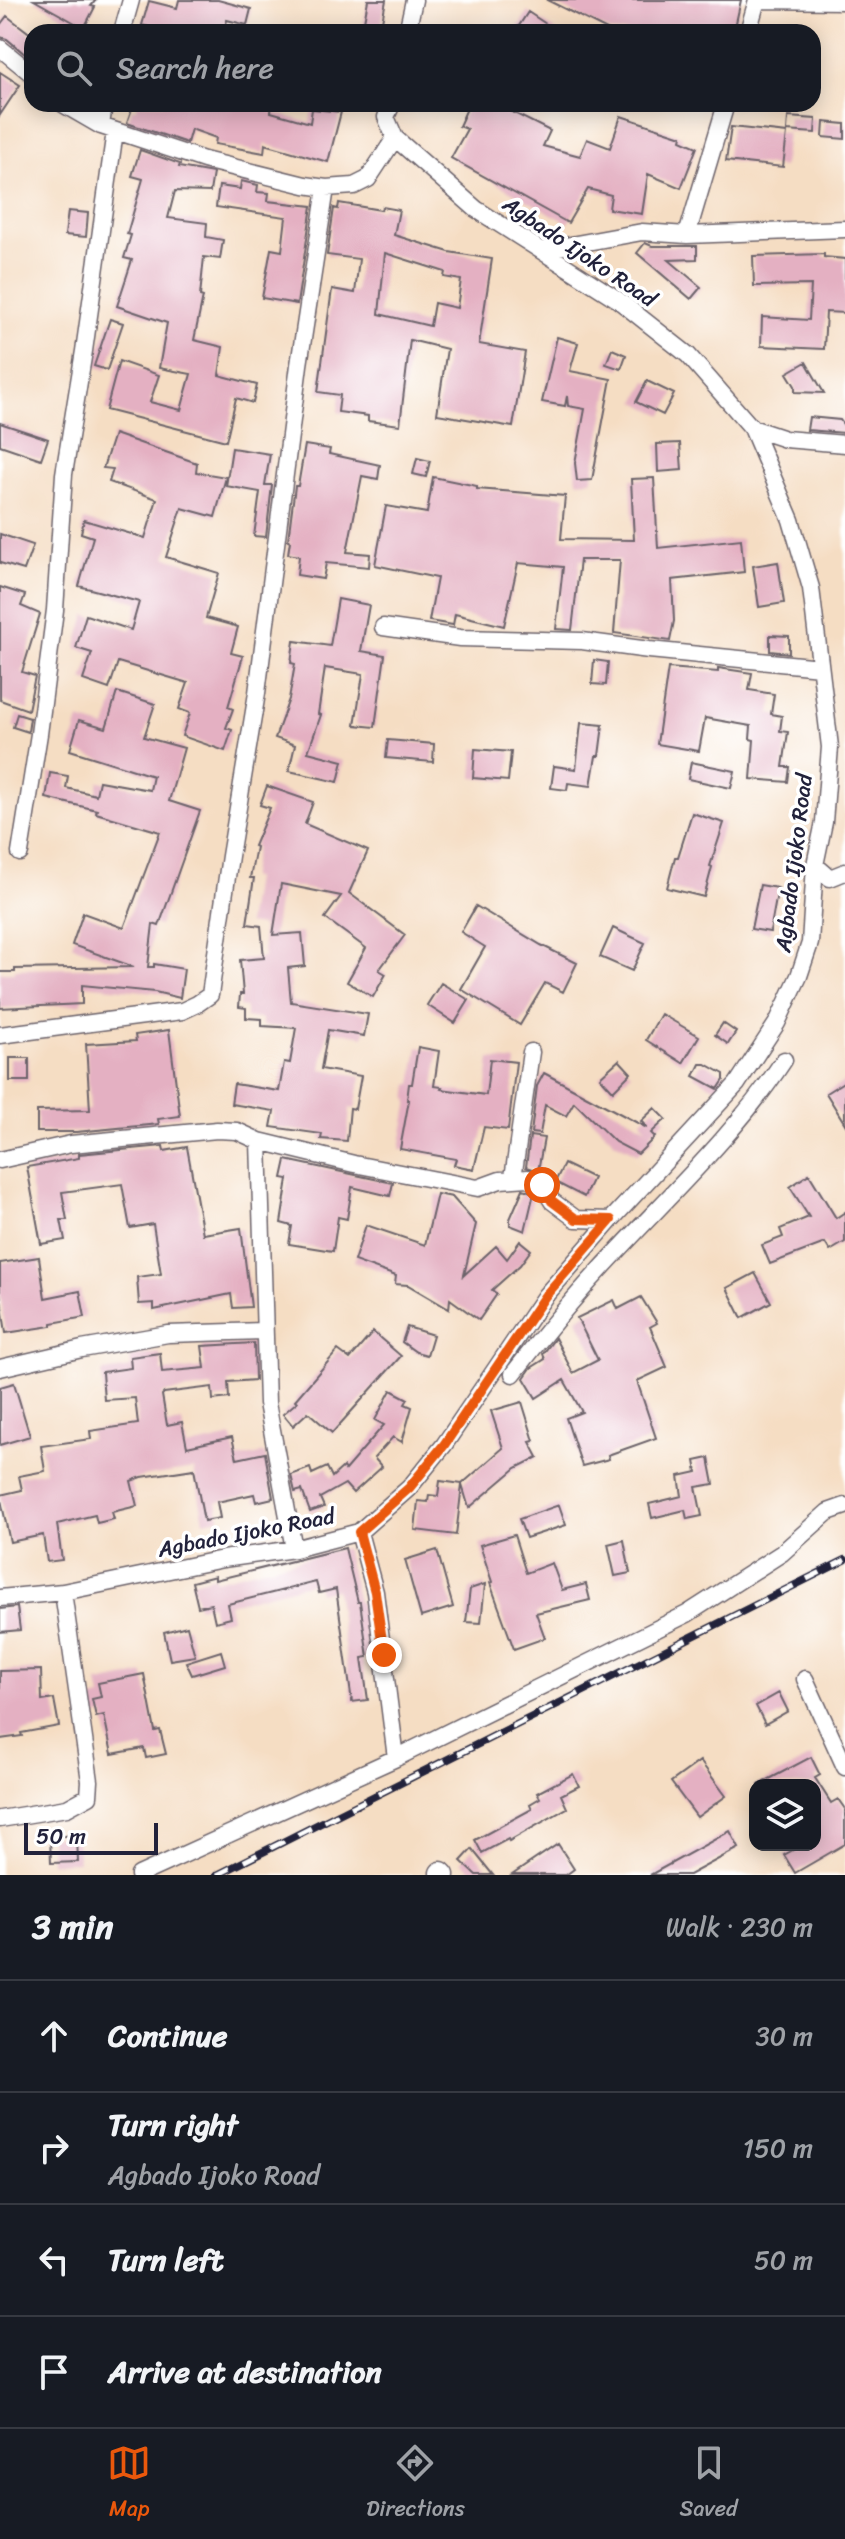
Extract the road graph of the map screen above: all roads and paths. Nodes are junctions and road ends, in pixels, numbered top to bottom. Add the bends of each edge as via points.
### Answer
1 (131, 0) edge
2 (414, 0) edge
3 (757, 0) edge
4 (845, 1) edge
5 (124, 24) edge
6 (409, 24) edge
7 (750, 24) edge
8 (0, 48) edge
9 (24, 68) edge
10 (77, 112) edge
11 (105, 112) edge
12 (388, 112) edge
13 (724, 112) edge
14 (108, 129) junction
15 (395, 138) junction
16 (326, 188) junction
17 (845, 229) edge
18 (687, 235) junction
19 (543, 250) junction
20 (752, 428) junction
21 (845, 444) edge
22 (383, 627) dead end
23 (820, 667) junction
24 (20, 853) dead end
25 (815, 865) junction
26 (845, 872) edge
27 (0, 1035) edge
28 (531, 1052) dead end
29 (784, 1060) dead end
30 (259, 1141) junction
31 (0, 1160) edge
32 (513, 1178) junction
33 (611, 1220) junction
34 (263, 1331) junction
35 (0, 1368) edge
36 (513, 1374) dead end
37 (845, 1506) edge
38 (359, 1532) junction
39 (294, 1549) junction
40 (63, 1592) junction
41 (0, 1598) edge
42 (805, 1679) dead end
43 (396, 1758) junction
44 (845, 1767) edge
45 (0, 1819) edge
46 (139, 1875) edge

1 - 5 street
2 - 6 street
3 - 4 street
3 - 7 street
8 - 9 street
10 - 14 street
11 - 14 street
12 - 15 street
13 - 18 street
14 - 16 street via 204,160
14 - 24 street via 84,351 64,474 55,610
15 - 16 street via 368,179
15 - 19 street, Agbado Ijoko Road via 476,209
16 - 27 street via 210,995 182,1011
17 - 18 street
18 - 19 street via 642,232
19 - 20 street, Agbado Ijoko Road via 688,355
20 - 21 street via 785,439
20 - 23 street, Agbado Ijoko Road via 791,520 811,588
22 - 23 street via 460,638 582,641
23 - 25 street, Agbado Ijoko Road via 830,747
25 - 26 street via 830,878
25 - 33 street, Agbado Ijoko Road via 810,943 777,1023 737,1084
28 - 32 street
29 - 36 street via 721,1142 561,1312
30 - 31 street via 237,1131 217,1130 71,1144
30 - 32 street via 478,1188
30 - 34 street
32 - 33 street via 542,1185 552,1201 576,1219
33 - 38 street, Agbado Ijoko Road via 545,1296 444,1445 409,1488
34 - 35 street via 168,1334
34 - 39 street via 267,1403
37 - 43 street via 828,1512 782,1553 687,1614
38 - 39 street, Agbado Ijoko Road
38 - 43 street via 375,1592
39 - 40 street, Agbado Ijoko Road
40 - 41 street, Agbado Ijoko Road
40 - 45 street via 89,1796 67,1808
42 - 44 street
43 - 46 street

